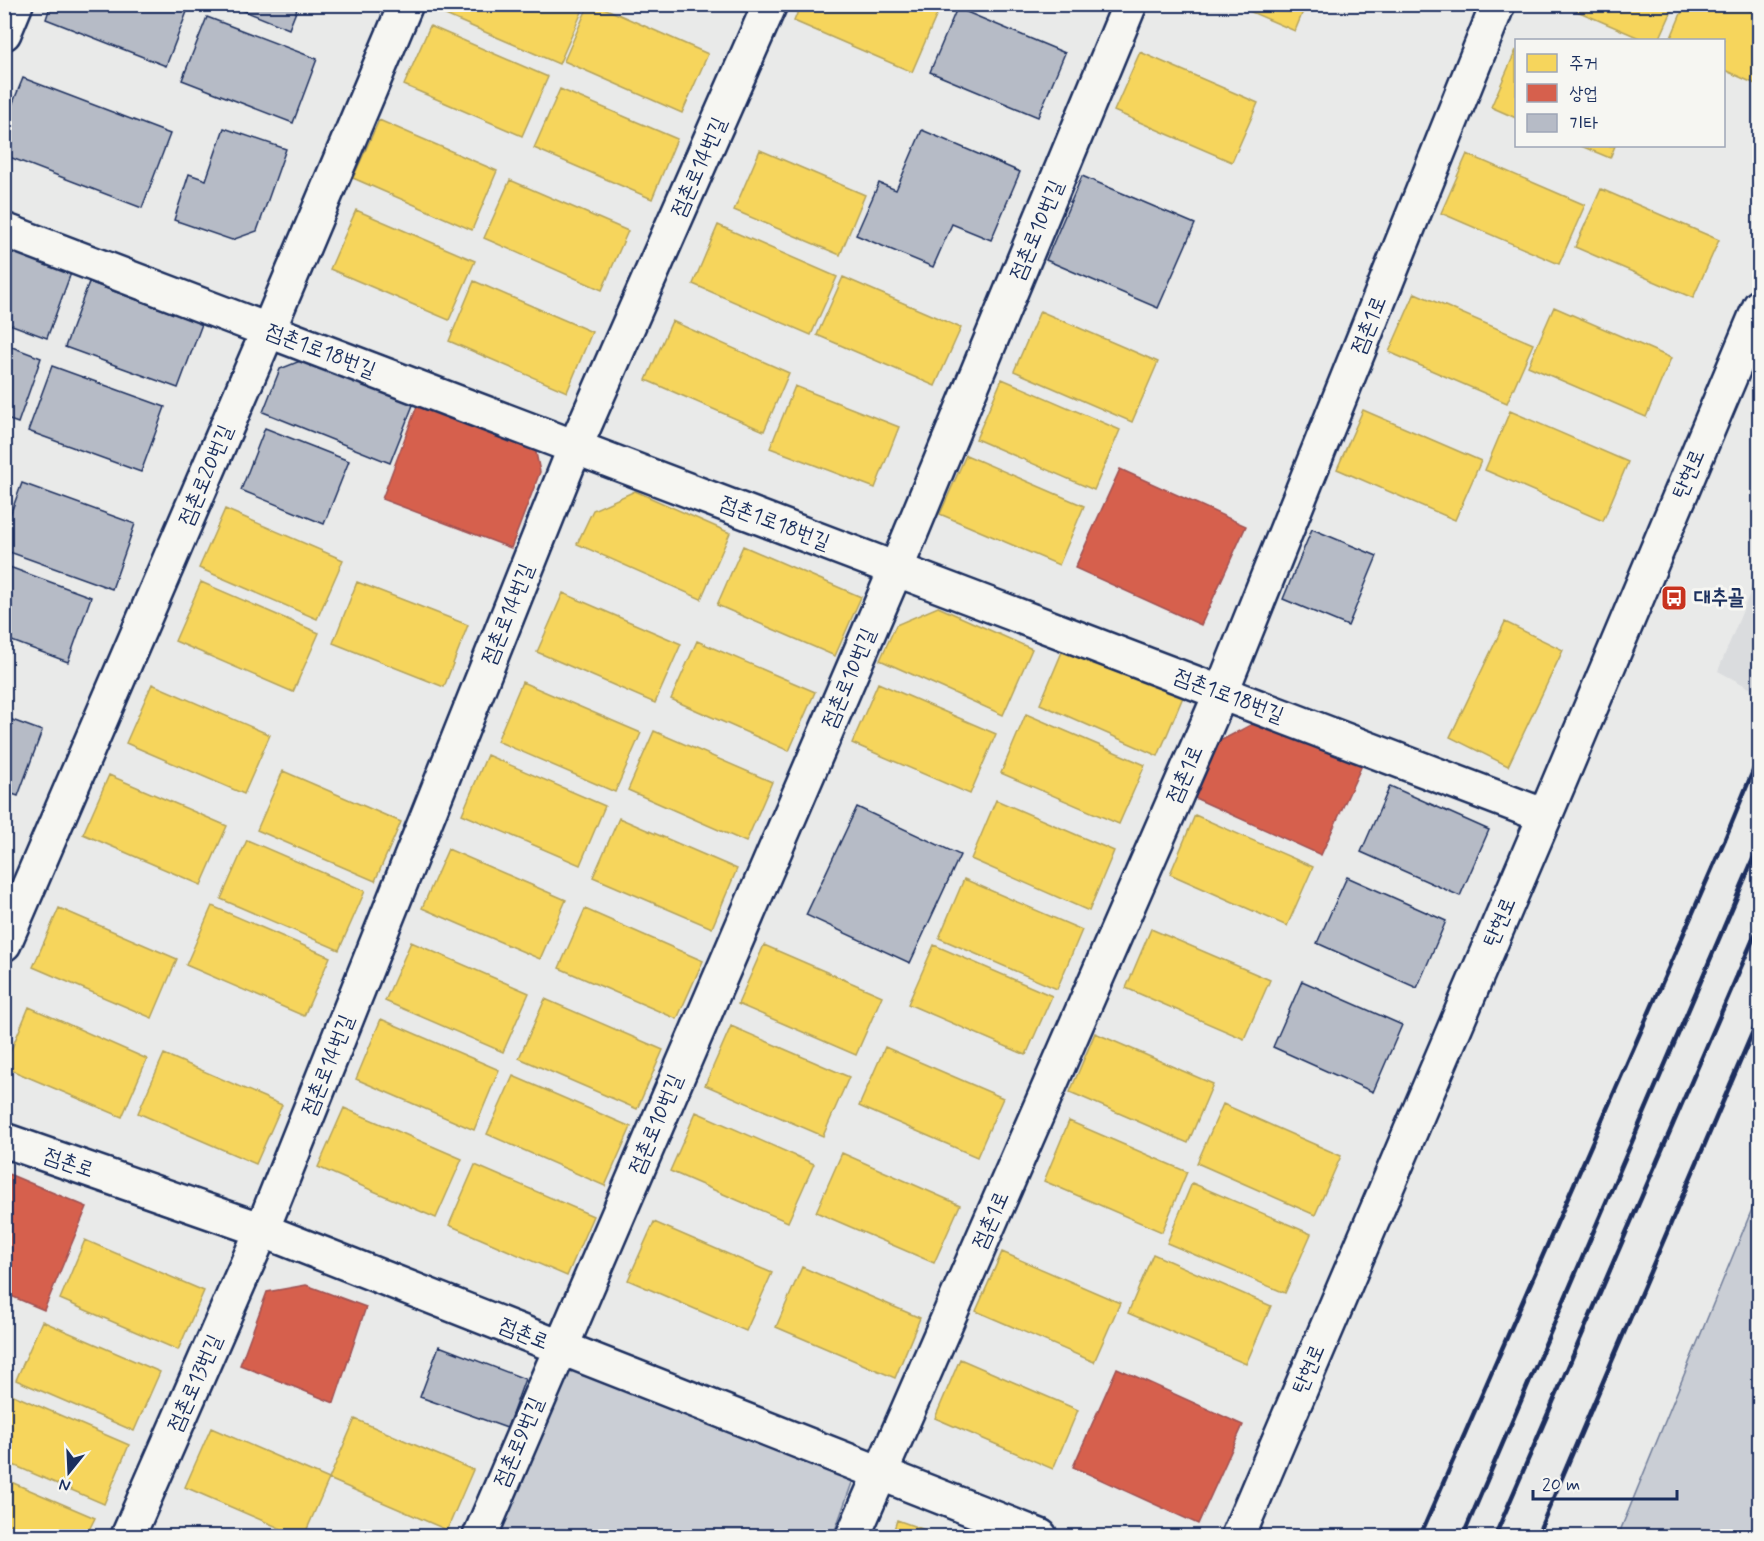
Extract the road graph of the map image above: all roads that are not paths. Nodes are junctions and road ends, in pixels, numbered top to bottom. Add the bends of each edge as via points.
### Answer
1 (16, 4) edge
2 (406, 4) edge
3 (770, 4) edge
4 (1130, 4) edge
5 (1498, 4) edge
6 (4, 33) edge
7 (4, 230) edge
8 (1760, 306) edge
9 (268, 331) junction
10 (575, 447) junction
11 (896, 569) junction
12 (1221, 693) junction
13 (1545, 816) junction
14 (4, 944) edge
15 (4, 1140) edge
16 (262, 1230) junction
17 (559, 1348) junction
18 (880, 1475) junction
19 (128, 1536) edge
20 (480, 1536) edge
21 (853, 1536) edge
22 (1040, 1536) edge
23 (1238, 1536) edge

1 - 6 street
2 - 9 street, 점촌로20번길
3 - 10 street, 점촌로14번길
4 - 11 street, 점촌로10번길
5 - 12 street, 점촌1로
7 - 9 street, 점촌1로18번길
8 - 13 street, 탄현로
9 - 10 street, 점촌1로18번길
9 - 14 street, 점촌로20번길
10 - 11 street, 점촌1로18번길
10 - 16 street, 점촌로14번길
11 - 12 street, 점촌1로18번길
11 - 17 street, 점촌로10번길
12 - 13 street, 점촌1로18번길
12 - 18 street, 점촌1로
13 - 23 street, 탄현로
15 - 16 street, 점촌로
16 - 17 street, 점촌로
16 - 19 street, 점촌로13번길
17 - 18 street, 점촌로
17 - 20 street, 점촌로9번길
18 - 21 street, 점촌1로
18 - 22 street, 점촌로

